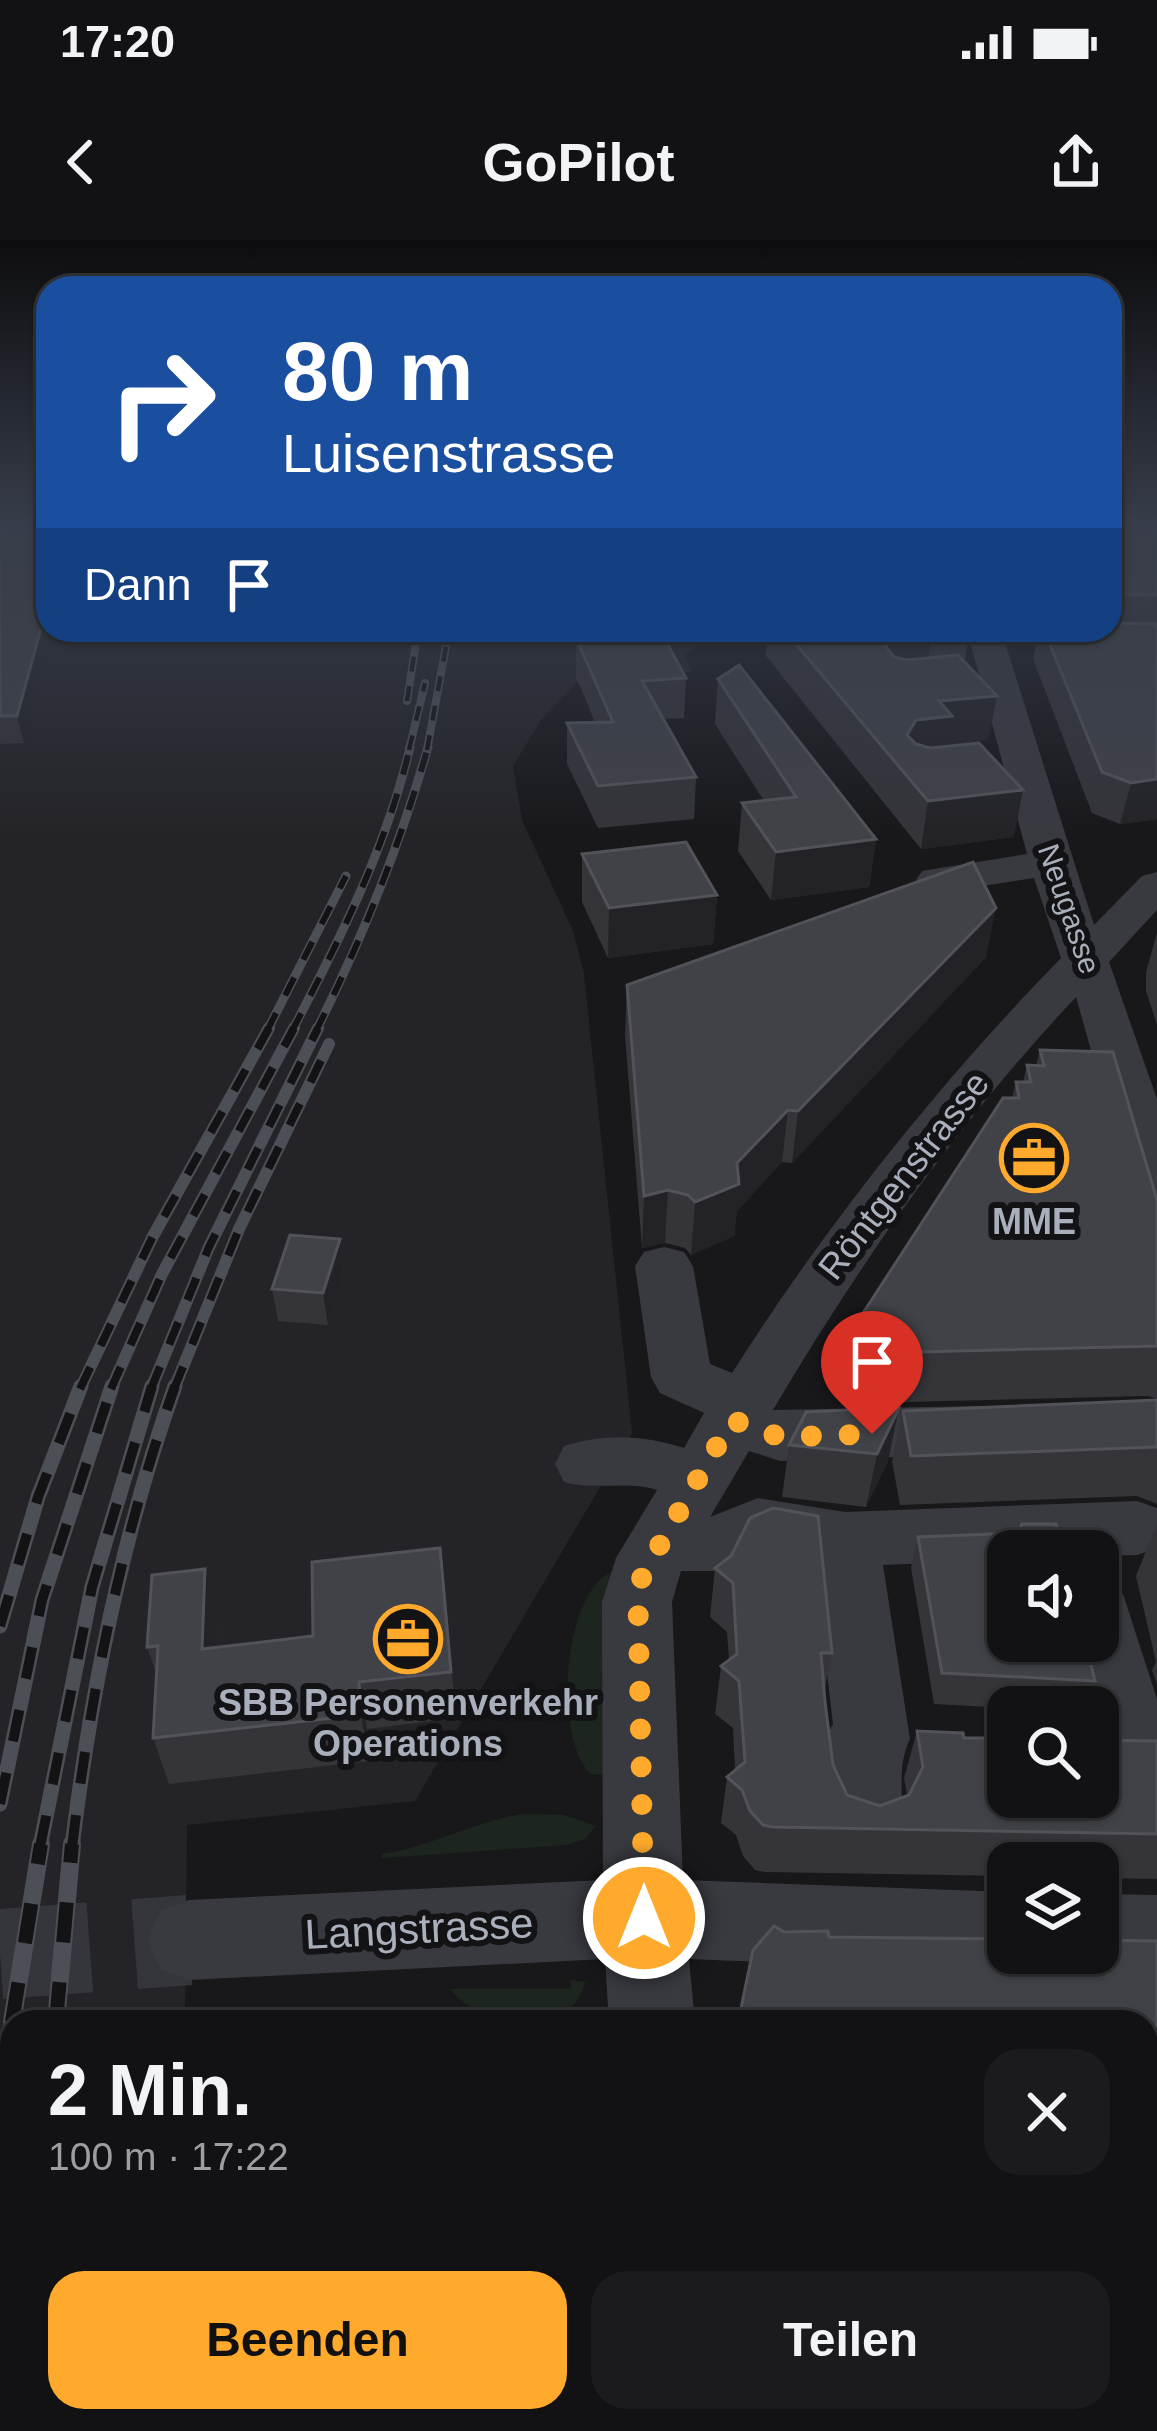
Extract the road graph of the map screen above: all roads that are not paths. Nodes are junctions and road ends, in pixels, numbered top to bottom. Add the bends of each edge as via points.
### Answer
1 (1031, 644) dead end
2 (982, 659) edge
3 (1024, 767) junction
4 (982, 772) edge
5 (1075, 869) junction
6 (937, 880) edge
7 (1157, 882) edge
8 (1085, 956) junction
9 (1010, 1038) junction
10 (1120, 1061) junction
11 (1153, 1161) edge
12 (664, 1266) dead end
13 (737, 1412) junction
14 (1033, 1428) edge
15 (587, 1464) dead end
16 (696, 1477) junction
17 (987, 1538) edge
18 (845, 1539) junction
19 (658, 1544) junction
20 (1119, 1695) edge
21 (1119, 1748) edge
22 (893, 1764) dead end
23 (644, 1918) junction
24 (987, 1931) edge
25 (1119, 1934) edge
26 (1157, 1934) edge
27 (189, 1940) tunnel mouth
28 (651, 2010) edge

1 - 2 street
2 - 3 street, Neugasse
3 - 4 street
3 - 5 street, Neugasse
5 - 6 street
5 - 7 street
5 - 8 street, Neugasse via 1071,928
7 - 8 street, Röntgenstrasse
8 - 9 street, Röntgenstrasse
8 - 10 street, Neugasse
9 - 10 street, Röntgenstrasse via 1081,1035
9 - 13 street, Röntgenstrasse via 818,1284
10 - 11 street, Neugasse
12 - 13 street via 682,1377
13 - 14 street via 780,1437
13 - 16 street, Röntgenstrasse
15 - 16 street via 646,1461
16 - 19 street, Röntgenstrasse
17 - 18 street
18 - 19 street via 758,1525 723,1544
18 - 22 street
19 - 23 street, Röntgenstrasse via 638,1602
20 - 21 street via 1133,1748
23 - 24 street, Langstrasse
23 - 27 street, Langstrasse
23 - 28 street, Röntgenstrasse
25 - 26 street

